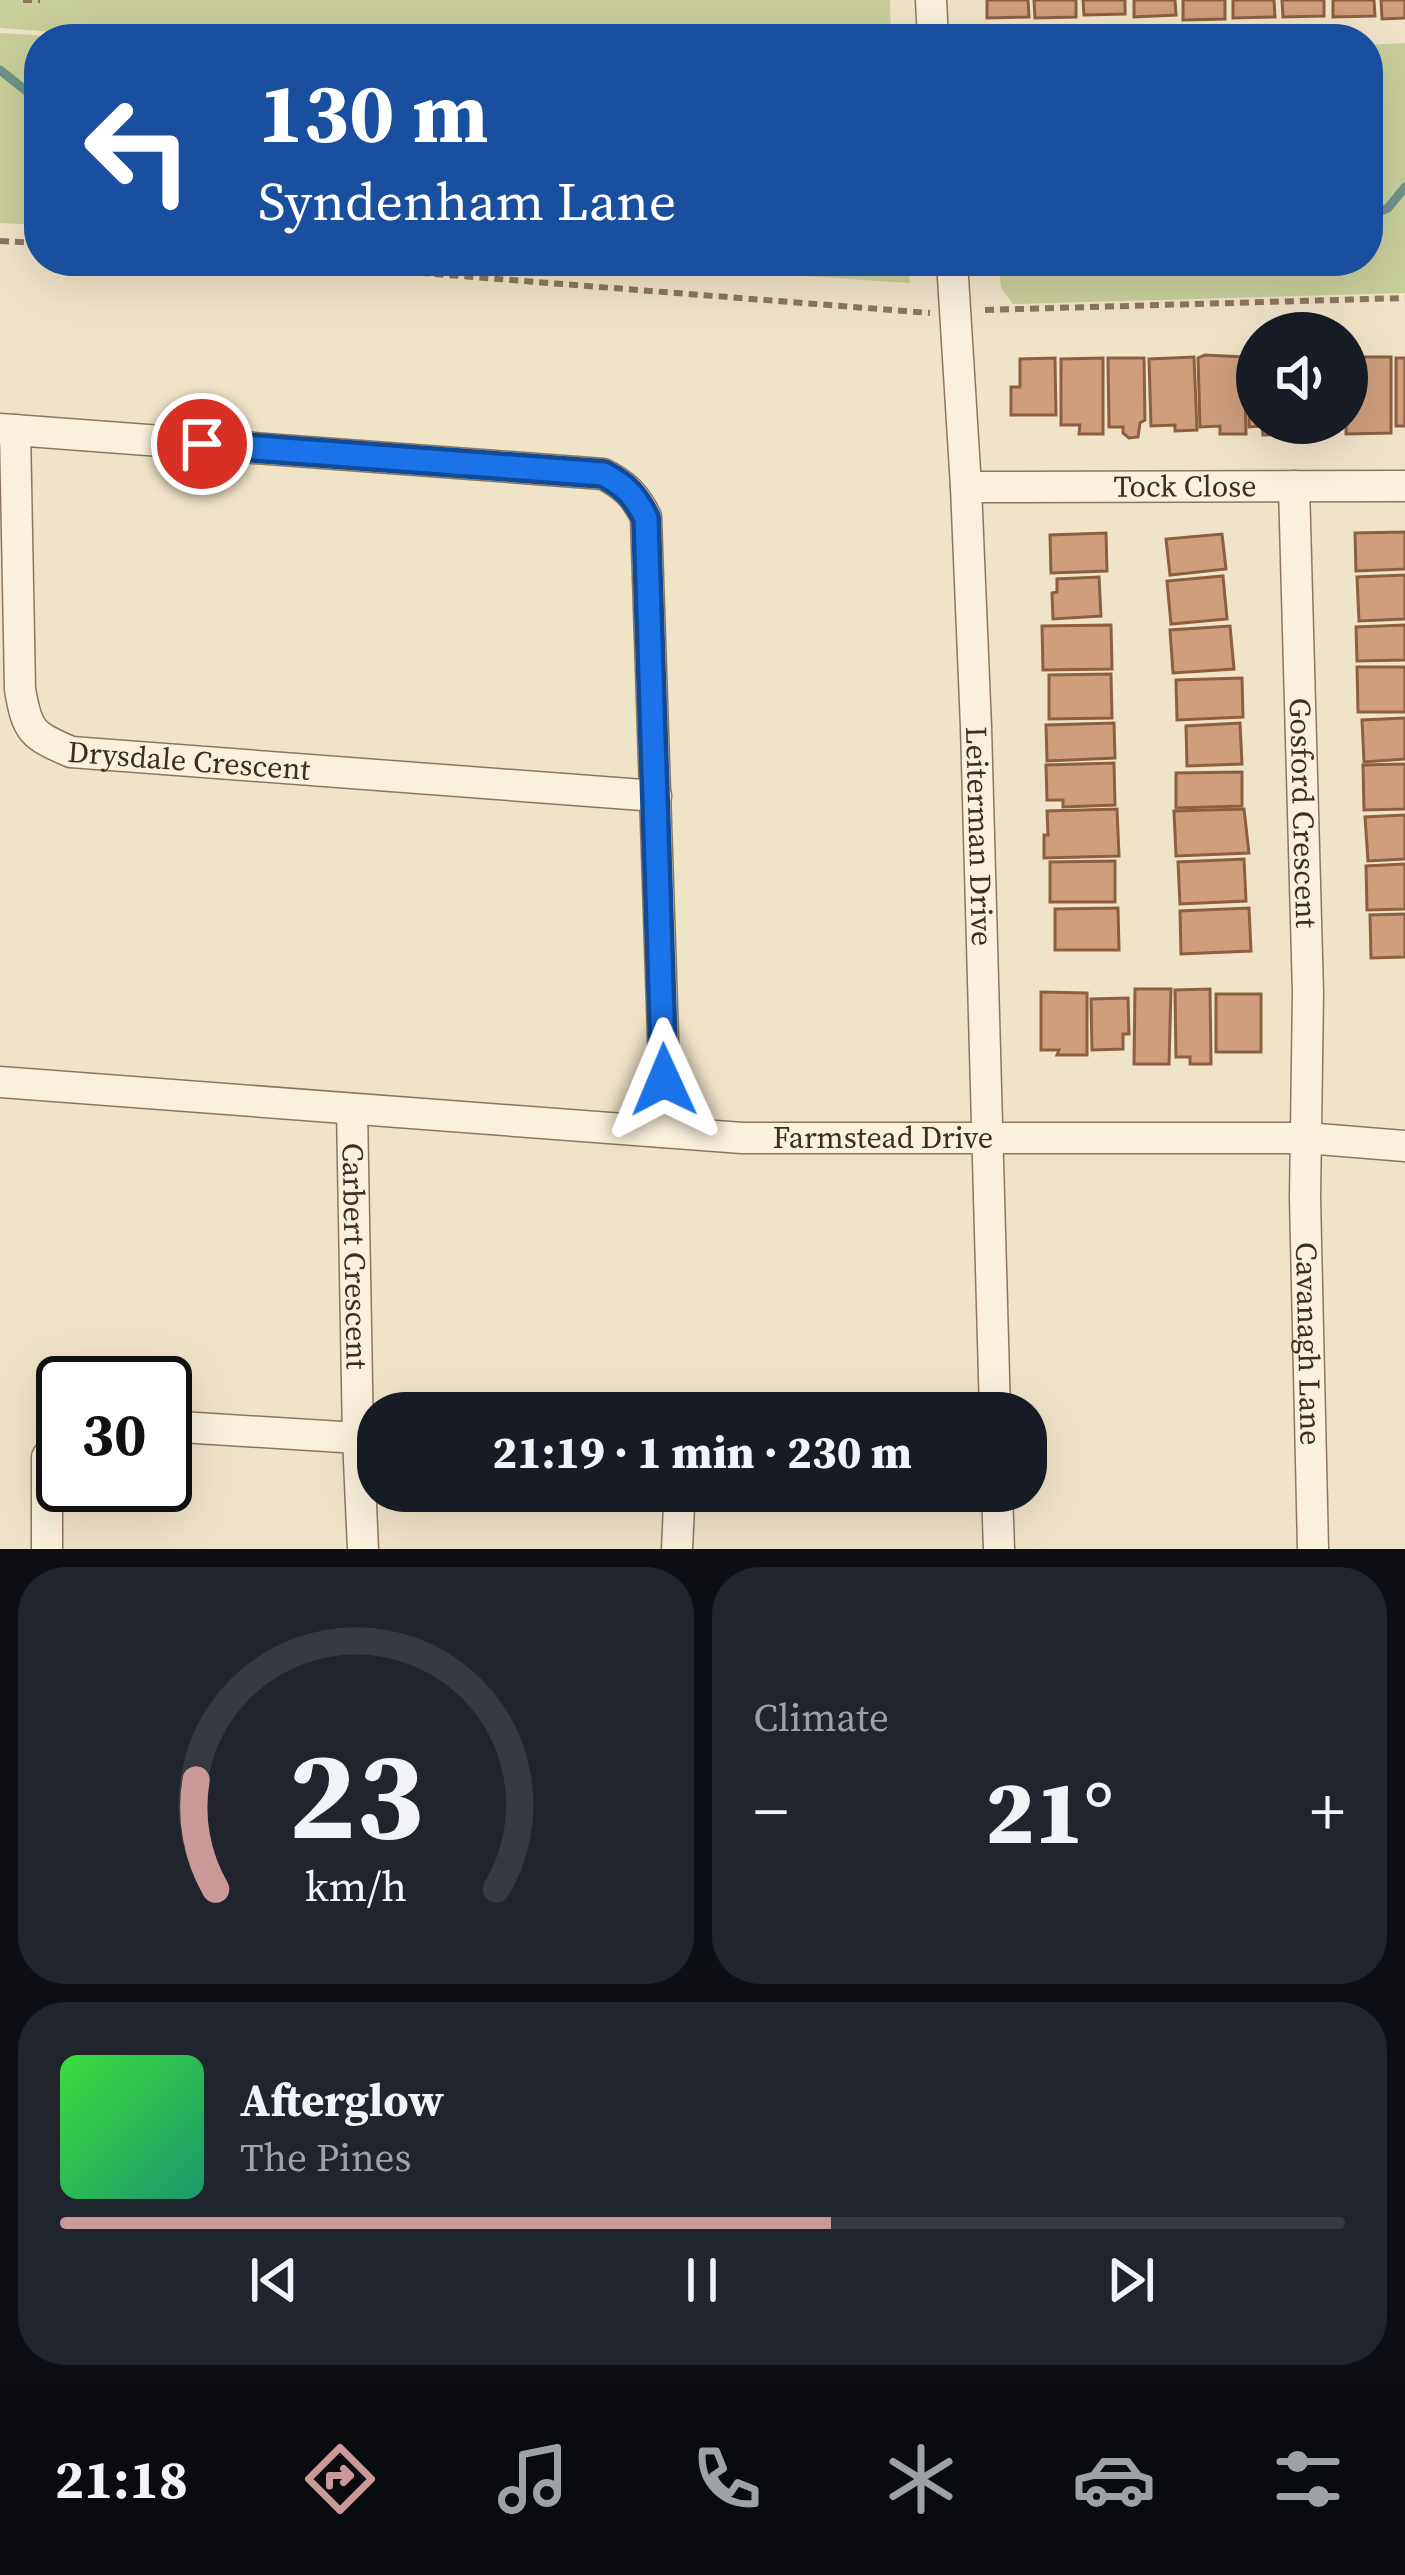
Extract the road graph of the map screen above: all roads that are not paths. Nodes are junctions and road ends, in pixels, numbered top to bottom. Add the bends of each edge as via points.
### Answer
1 (953, 276) edge
2 (8, 429) edge
3 (1405, 486) edge
4 (966, 487) junction
5 (1294, 487) junction
6 (656, 796) junction
7 (0, 1082) edge
8 (352, 1109) junction
9 (662, 1132) junction
10 (989, 1137) junction
11 (1306, 1138) junction
12 (1405, 1146) edge
13 (357, 1392) edge
14 (995, 1392) edge
15 (192, 1428) edge
16 (357, 1438) edge
17 (47, 1512) edge
18 (361, 1512) edge
19 (679, 1512) edge
20 (998, 1512) edge
21 (47, 1549) edge
22 (363, 1549) edge
23 (676, 1549) edge
24 (999, 1549) edge
25 (1313, 1549) edge

1 - 4 street, Leiterman Drive
2 - 6 street, Drysdale Crescent via 20,689 40,739 71,752
2 - 6 street via 603,474 623,484 646,518
3 - 5 street, Tock Close
4 - 5 street, Tock Close
4 - 10 street, Leiterman Drive
5 - 11 street, Gosford Crescent
6 - 9 street
7 - 8 street, Farmstead Drive
8 - 9 street, Farmstead Drive
8 - 13 street, Carbert Crescent
9 - 10 street, Farmstead Drive
10 - 11 street, Farmstead Drive
10 - 14 street, Leiterman Drive
11 - 12 street, Farmstead Drive
11 - 25 street, Cavanagh Lane
15 - 16 street
17 - 21 street
18 - 22 street, Carbert Crescent
19 - 23 street
20 - 24 street

